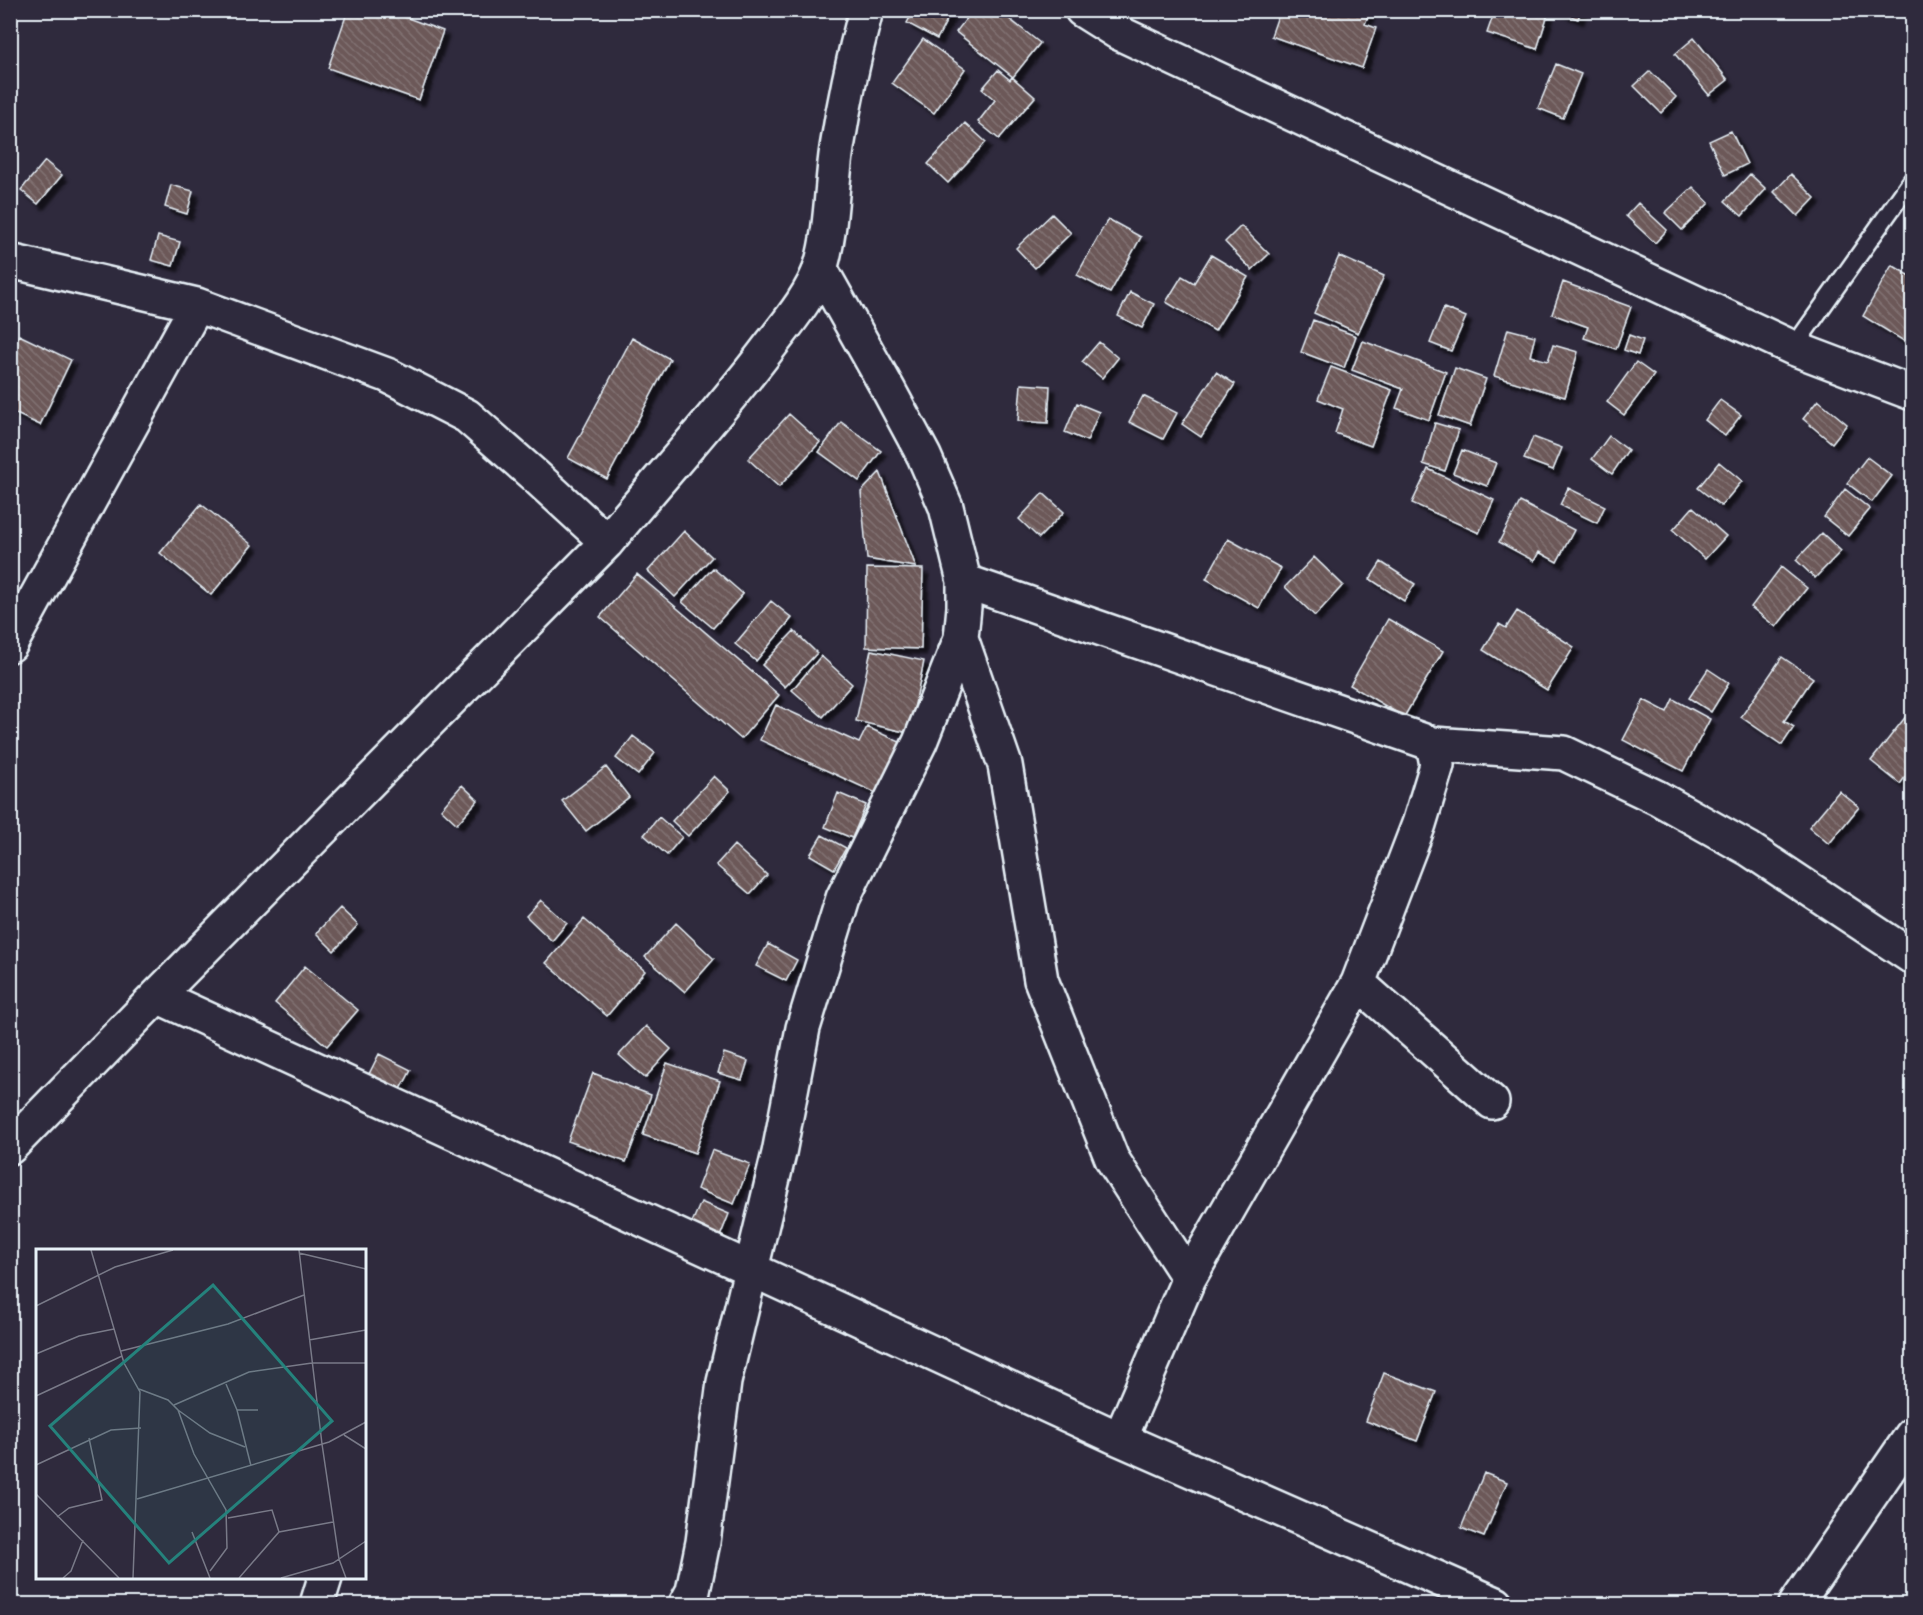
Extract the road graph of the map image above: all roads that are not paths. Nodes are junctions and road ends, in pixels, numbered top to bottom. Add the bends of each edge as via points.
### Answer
1 (866, 10) edge
2 (1082, 10) edge
3 (1912, 180) edge
4 (10, 261) edge
5 (820, 268) junction
6 (196, 305) junction
7 (1793, 348) junction
8 (1912, 393) edge
9 (607, 542) junction
10 (964, 581) junction
11 (961, 638) junction
12 (10, 645) edge
13 (1433, 744) junction
14 (1912, 957) edge
15 (1358, 983) junction
16 (157, 996) junction
17 (1492, 1102) dead end
18 (10, 1147) edge
19 (751, 1268) junction
20 (1189, 1278) junction
21 (1912, 1435) edge
22 (1120, 1439) junction
23 (325, 1579) edge
24 (317, 1605) edge
25 (686, 1605) edge
26 (1496, 1605) edge
27 (1796, 1605) edge

1 - 5 street via 836,150
2 - 7 street via 1117,32
3 - 7 lane
4 - 6 street
5 - 9 street via 807,294 746,379
5 - 10 street via 924,456 946,507
6 - 9 street via 387,375 467,416
6 - 12 street
7 - 8 street
9 - 16 street
10 - 11 street
10 - 13 street
11 - 19 street via 920,742 843,898 803,1028 779,1153
11 - 20 street via 1007,773 1041,980 1112,1160
13 - 14 street via 1564,753 1658,798 1749,849
13 - 15 street via 1437,765 1419,824
15 - 17 street
15 - 20 street
16 - 18 street
16 - 19 street
19 - 22 street
19 - 25 street via 724,1382 703,1542 693,1591
20 - 22 street
21 - 27 street
22 - 26 street
23 - 24 street

